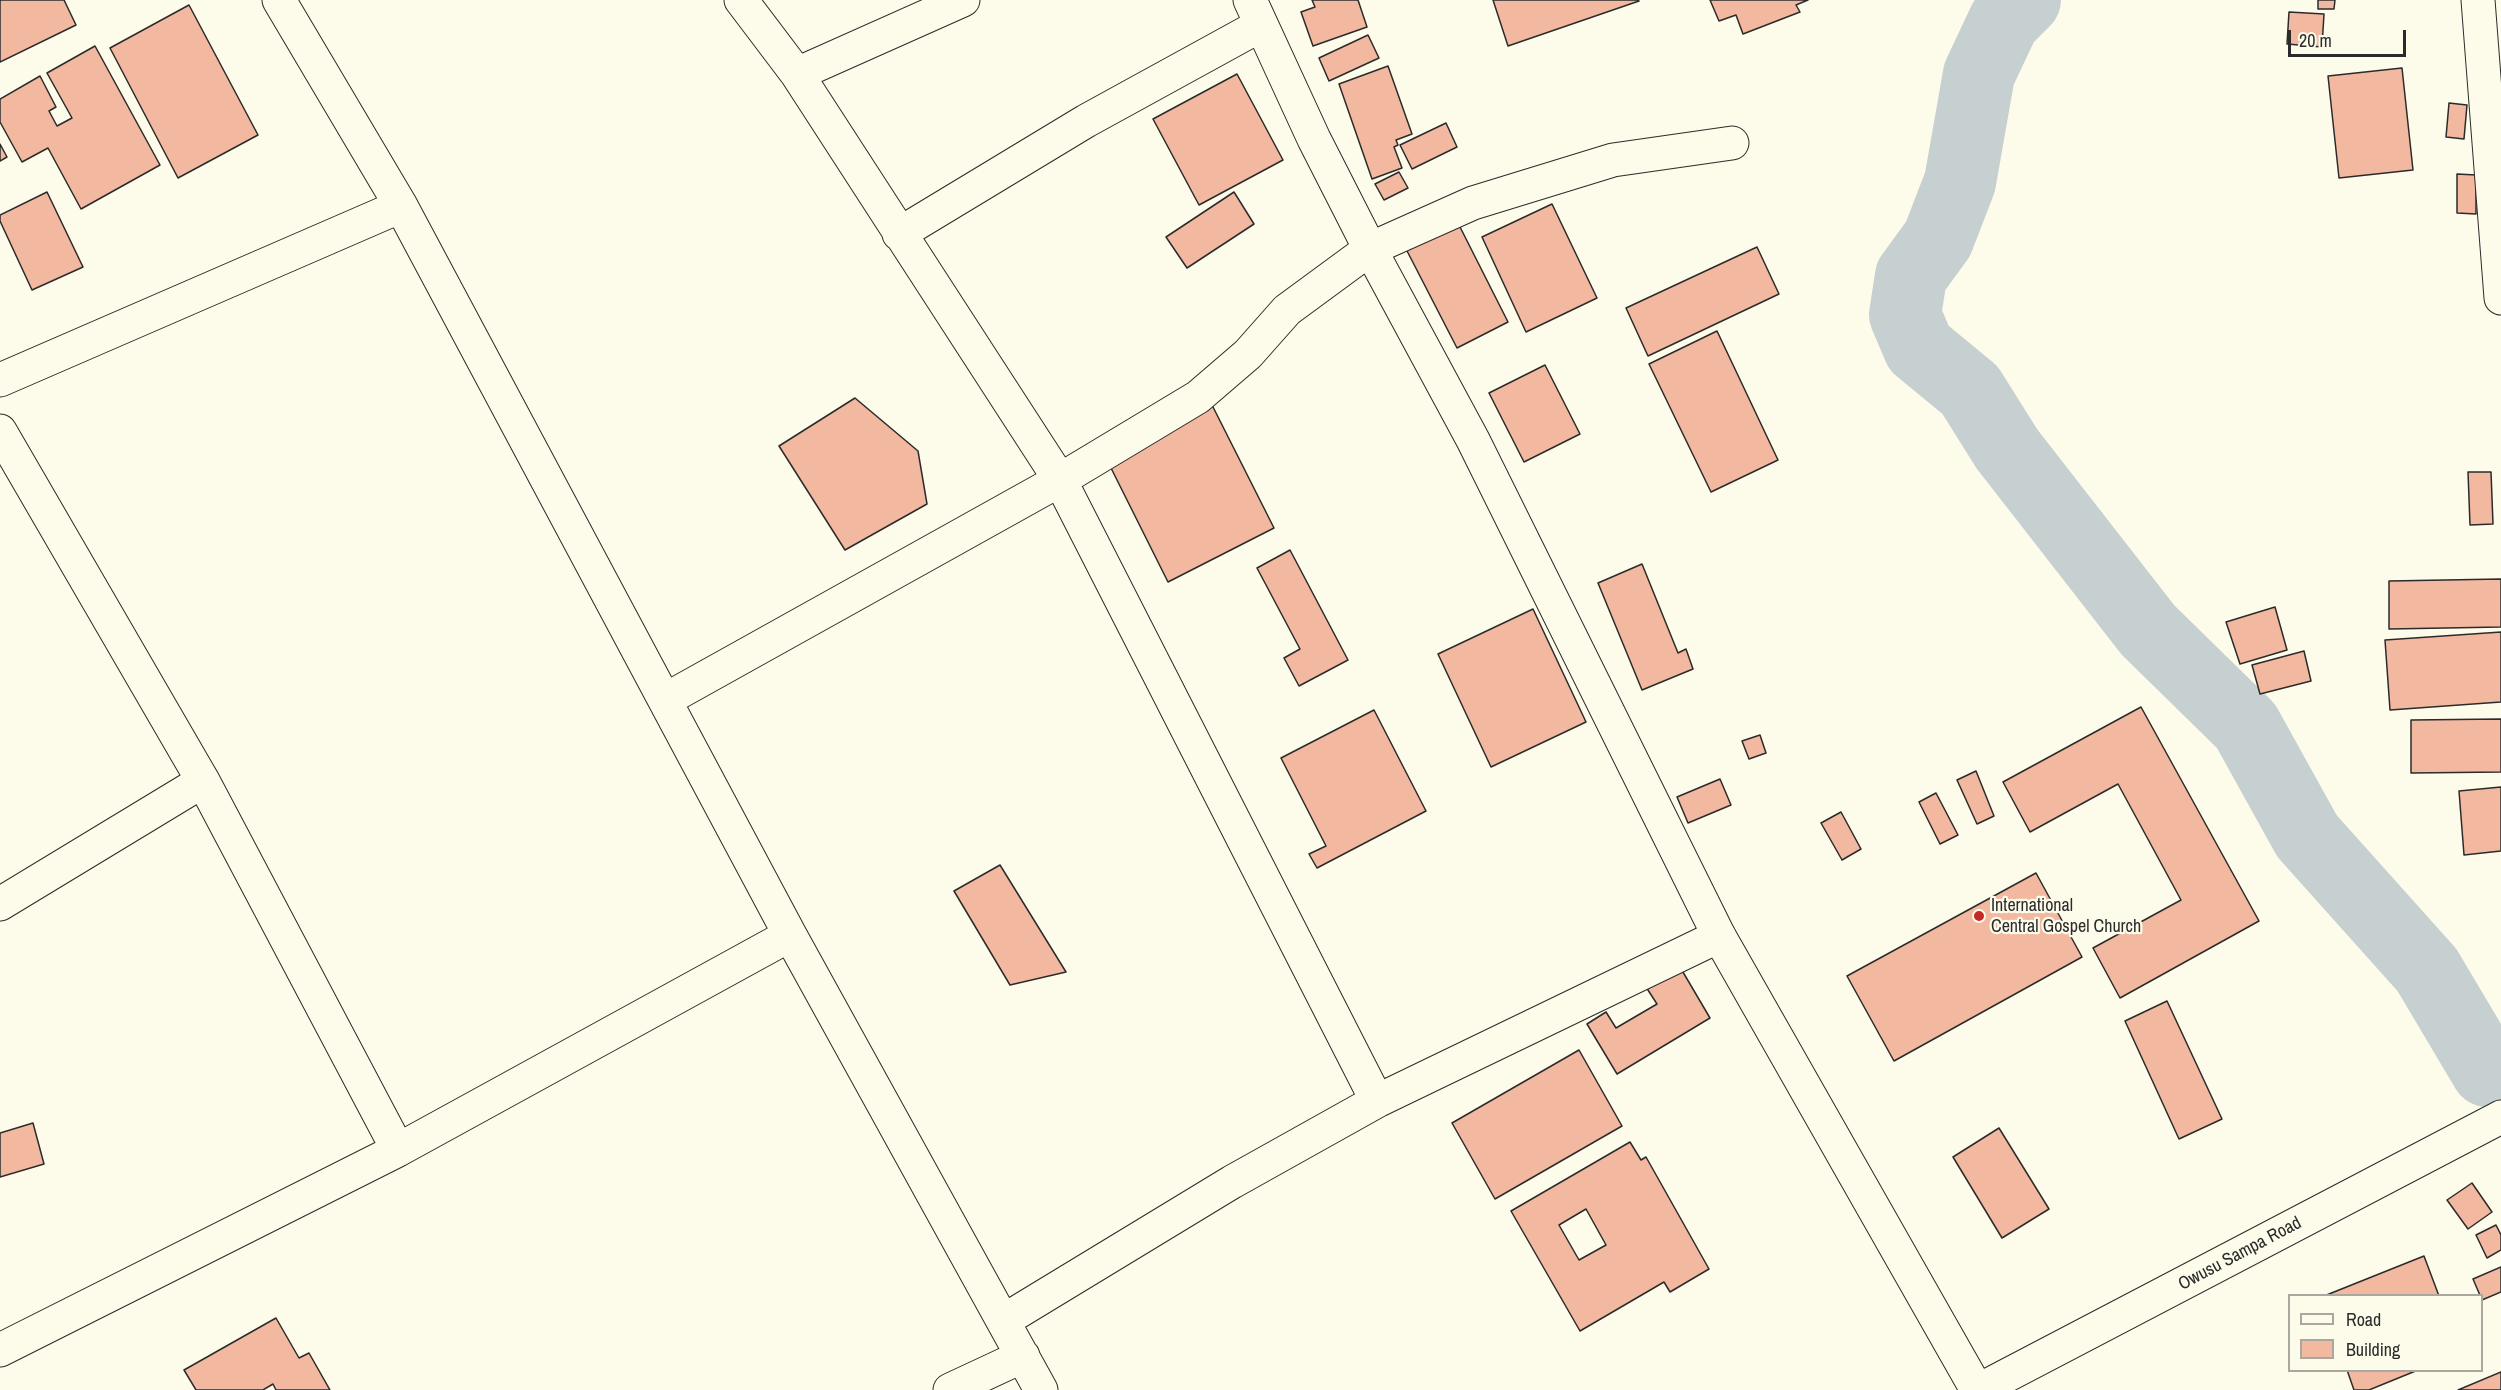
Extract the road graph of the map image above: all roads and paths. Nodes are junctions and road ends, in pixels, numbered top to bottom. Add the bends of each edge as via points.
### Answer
1 (279, 0) edge
2 (741, 0) edge
3 (963, 0) edge
4 (2478, 0) edge
5 (1256, 12) edge
6 (797, 74) junction
7 (1732, 143) dead end
8 (401, 206) junction
9 (899, 234) junction
10 (1370, 249) junction
11 (2501, 298) edge
12 (0, 380) edge
13 (0, 432) edge
14 (1060, 480) junction
15 (665, 700) junction
16 (203, 781) junction
17 (0, 903) edge
18 (790, 935) junction
19 (1719, 936) junction
20 (1377, 1101) junction
21 (2501, 1117) edge
22 (398, 1150) junction
23 (1003, 1321) junction
24 (0, 1350) edge
25 (1023, 1356) junction
26 (950, 1390) edge
27 (1041, 1390) edge
28 (1978, 1390) edge

1 - 8 street
2 - 6 street
3 - 6 street
4 - 11 street
5 - 9 street
5 - 10 street
6 - 9 street
7 - 10 street via 1613,160 1473,203
8 - 12 street
8 - 15 street
9 - 14 street
10 - 14 street via 1287,310 1248,354 1198,397
10 - 19 street via 1473,440
13 - 16 street
14 - 15 street
14 - 20 street
15 - 18 street
16 - 17 street
16 - 22 street
18 - 22 street
18 - 23 street
19 - 20 street
19 - 28 street
20 - 23 street via 1232,1182
21 - 28 street, Owusu Sampa Road
22 - 24 street
23 - 25 street
25 - 26 street
25 - 27 street

